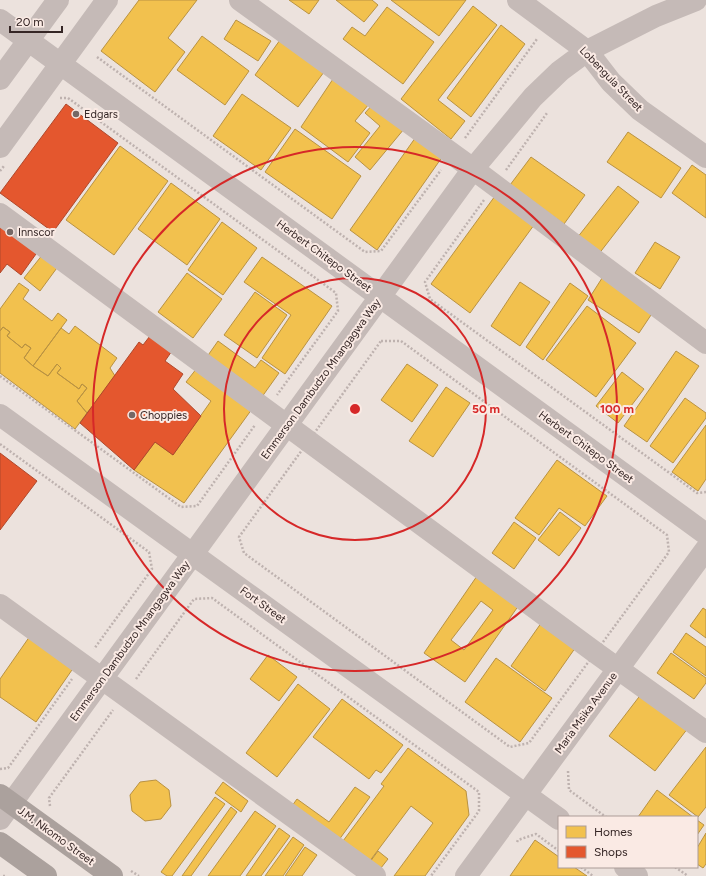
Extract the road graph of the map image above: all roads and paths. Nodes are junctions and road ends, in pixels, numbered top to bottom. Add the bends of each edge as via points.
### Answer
1 (58, 0) edge
2 (107, 0) edge
3 (240, 0) edge
4 (518, 0) edge
5 (696, 0) edge
6 (0, 20) edge
7 (540, 35) dead end
8 (28, 41) junction
9 (586, 51) junction
10 (97, 57) dead end
11 (60, 64) junction
12 (0, 80) edge
13 (57, 99) dead end
14 (549, 111) dead end
15 (453, 154) junction
16 (2, 156) edge
17 (706, 157) edge
18 (473, 169) junction
19 (0, 171) edge
20 (495, 185) junction
21 (0, 214) edge
22 (380, 297) junction
23 (706, 343) edge
24 (0, 376) edge
25 (266, 410) junction
26 (0, 415) edge
27 (287, 425) junction
28 (0, 444) edge
29 (706, 492) edge
30 (706, 534) edge
31 (706, 549) edge
32 (193, 554) junction
33 (0, 605) edge
34 (82, 665) junction
35 (618, 669) junction
36 (102, 679) junction
37 (124, 695) junction
38 (706, 732) edge
39 (572, 766) dead end
40 (0, 769) edge
41 (526, 794) junction
42 (4, 806) edge
43 (51, 813) dead end
44 (605, 816) edge
45 (558, 818) edge
46 (0, 843) edge
47 (514, 846) dead end
48 (558, 850) edge
49 (582, 868) edge
50 (626, 868) edge
51 (676, 868) edge
52 (119, 871) edge
53 (3, 876) edge
54 (6, 876) edge
55 (46, 876) edge
56 (139, 876) edge
57 (375, 876) edge
58 (431, 876) edge
59 (466, 876) edge
60 (593, 876) edge
61 (637, 876) edge
62 (688, 876) edge

1 - 8 street
2 - 11 street
3 - 15 street
4 - 9 street, Lobengula Street
5 - 9 street, Emmerson Dambudzo Mnangagwa Way via 656,16
6 - 8 street, Herbert Chitepo Street
7 - 15 path
8 - 11 street, Herbert Chitepo Street
8 - 12 street
9 - 17 street, Lobengula Street via 640,110
9 - 18 street, Emmerson Dambudzo Mnangagwa Way via 533,97
10 - 15 path via 365,252 382,251
11 - 16 street
11 - 22 street, Herbert Chitepo Street
13 - 25 path via 68,98 336,293 338,311
14 - 20 path
15 - 18 street
16 - 19 path
18 - 20 street
18 - 22 street, Emmerson Dambudzo Mnangagwa Way
20 - 23 street
20 - 29 path via 425,282 430,299 697,493
21 - 25 street
22 - 27 street, Emmerson Dambudzo Mnangagwa Way
22 - 30 street, Herbert Chitepo Street
24 - 25 path via 181,507 197,506
25 - 27 street
26 - 32 street, Fort Street
27 - 32 street, Emmerson Dambudzo Mnangagwa Way
27 - 35 street
28 - 34 path via 148,552 152,569
31 - 35 street, Maria Msika Avenue
32 - 36 street, Emmerson Dambudzo Mnangagwa Way
32 - 41 street, Fort Street
33 - 34 street
34 - 36 street
34 - 40 path via 8,768
35 - 38 street
35 - 41 street, Maria Msika Avenue
36 - 37 street
36 - 42 street, Emmerson Dambudzo Mnangagwa Way
37 - 43 path via 49,798
37 - 57 street
37 - 58 path via 194,599 212,598 478,792 479,811
39 - 44 path via 568,772 569,790
41 - 45 street, Fort Street
41 - 59 street, Maria Msika Avenue
42 - 52 highway, J.M. Nkomo Street
46 - 55 highway
47 - 48 path via 518,840 536,834
49 - 60 path
50 - 61 street
51 - 62 path
52 - 56 path
53 - 54 path

